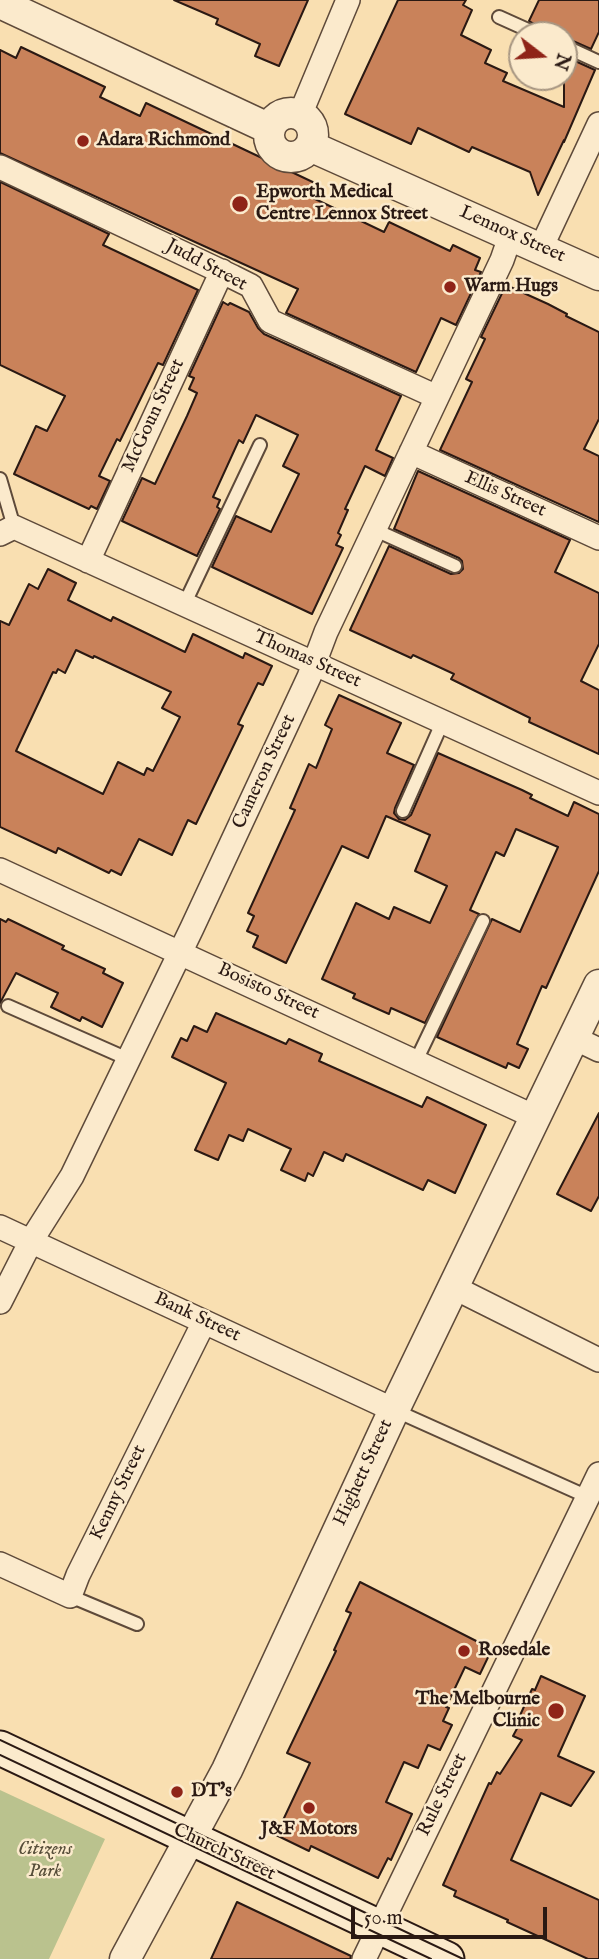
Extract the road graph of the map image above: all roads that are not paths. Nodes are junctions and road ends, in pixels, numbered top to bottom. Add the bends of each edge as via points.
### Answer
1 (348, 0) edge
2 (0, 2) edge
3 (499, 17) dead end
4 (508, 21) edge
5 (578, 52) edge
6 (599, 62) edge
7 (300, 115) junction
8 (599, 124) edge
9 (270, 129) junction
10 (310, 146) junction
11 (0, 167) edge
12 (511, 234) junction
13 (541, 248) junction
14 (222, 271) junction
15 (599, 275) edge
16 (437, 397) junction
17 (260, 444) dead end
18 (411, 452) junction
19 (0, 480) edge
20 (373, 529) junction
21 (7, 531) edge
22 (599, 538) edge
23 (88, 561) junction
24 (455, 566) dead end
25 (184, 605) junction
26 (313, 662) junction
27 (443, 721) junction
28 (599, 793) edge
29 (403, 811) dead end
30 (0, 870) edge
31 (483, 921) dead end
32 (181, 952) junction
33 (599, 985) edge
34 (8, 1006) dead end
35 (587, 1044) edge
36 (128, 1059) junction
37 (416, 1061) junction
38 (535, 1117) junction
39 (0, 1227) edge
40 (31, 1241) junction
41 (453, 1287) junction
42 (0, 1302) edge
43 (204, 1322) junction
44 (599, 1360) edge
45 (394, 1410) junction
46 (599, 1474) edge
47 (588, 1497) junction
48 (0, 1564) edge
49 (70, 1596) junction
50 (137, 1624) dead end
51 (0, 1748) edge
52 (192, 1838) junction
53 (379, 1927) junction
54 (125, 1959) edge
55 (364, 1959) edge
56 (447, 1959) edge

1 - 7 street
2 - 9 street
3 - 4 lane
5 - 6 lane
7 - 9 street via 282,115
7 - 10 street via 310,125
8 - 13 street
9 - 10 street via 273,149 285,156 299,155
10 - 12 street, Lennox Street
11 - 14 street, Judd Street
12 - 13 street, Lennox Street
12 - 16 street, Cameron Street
13 - 15 street, Lennox Street
14 - 16 street, Judd Street via 251,286 270,321
14 - 23 street, McGoun Street
16 - 18 street, Cameron Street
17 - 25 lane
18 - 20 street, Cameron Street
18 - 22 street, Ellis Street
19 - 21 lane
20 - 24 lane
20 - 26 street, Cameron Street
21 - 23 street, Thomas Street
23 - 25 street, Thomas Street
25 - 26 street, Thomas Street
26 - 27 street, Thomas Street
26 - 32 street, Cameron Street
27 - 28 street, Thomas Street
27 - 29 lane
30 - 32 street, Bosisto Street
31 - 37 lane
32 - 36 street, Cameron Street
32 - 37 street, Bosisto Street
33 - 35 street, Highett Street
34 - 36 lane
35 - 38 street, Highett Street
36 - 40 street, Cameron Street via 72,1176
37 - 38 street, Bosisto Street
38 - 41 street, Highett Street
39 - 40 street, Bank Street
40 - 42 street, Cameron Street
40 - 43 street, Bank Street
41 - 44 street
41 - 45 street, Highett Street
43 - 45 street, Bank Street
43 - 49 street, Kenny Street
45 - 47 lane
45 - 52 street, Highett Street
46 - 47 street, Rule Street
47 - 53 street, Rule Street
48 - 49 street
49 - 50 lane
51 - 52 main road, Church Street
52 - 53 main road, Church Street
52 - 54 street, Highett Street
53 - 55 street, Rule Street
53 - 56 main road, Church Street

